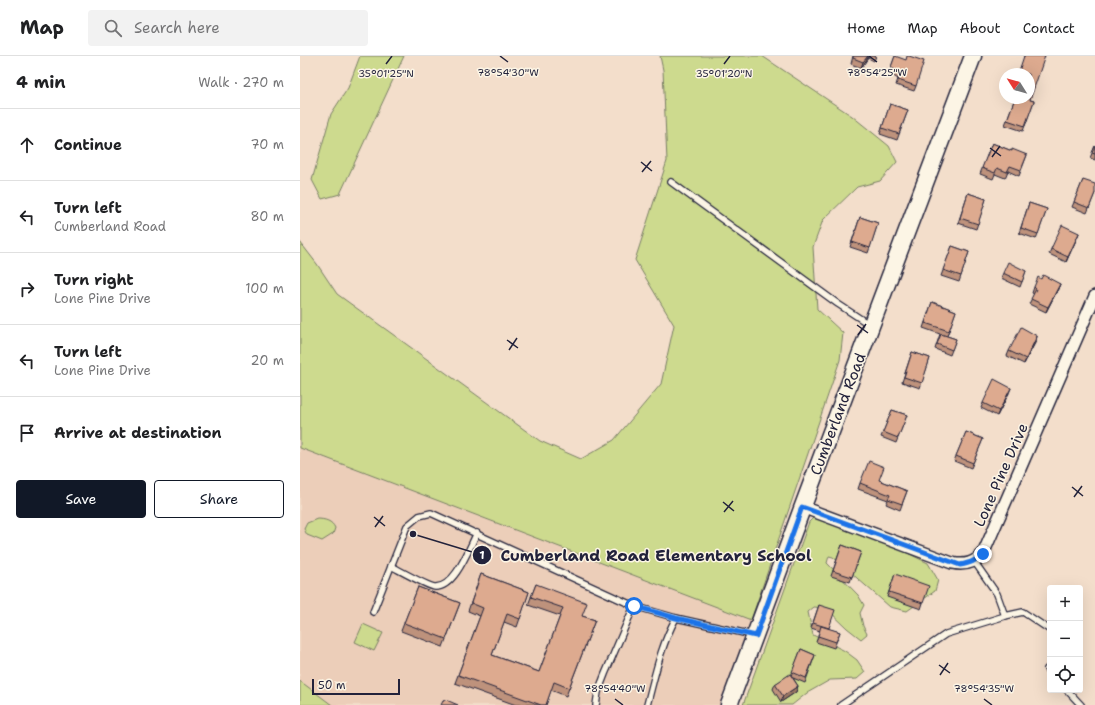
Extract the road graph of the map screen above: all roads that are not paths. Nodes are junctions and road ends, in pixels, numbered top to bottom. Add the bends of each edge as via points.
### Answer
1 (973, 56) edge
2 (671, 182) dead end
3 (1095, 296) edge
4 (871, 326) junction
5 (802, 507) junction
6 (477, 533) junction
7 (974, 561) junction
8 (391, 566) junction
9 (634, 606) junction
10 (373, 612) dead end
11 (1005, 616) junction
12 (676, 618) junction
13 (1047, 628) edge
14 (756, 636) junction
15 (1070, 693) edge
16 (596, 705) edge
17 (647, 705) edge
18 (729, 705) edge
19 (841, 705) edge
20 (1081, 705) edge

1 - 4 main road, Cumberland Road
2 - 4 lane
3 - 7 street, Lone Pine Drive via 983,554
4 - 5 main road, Cumberland Road
5 - 7 street via 952,563 960,565
5 - 14 main road, Cumberland Road
6 - 8 lane via 456,574 442,586 434,587
6 - 8 lane via 431,513 419,516 407,526
6 - 9 lane
7 - 11 lane via 997,594
8 - 10 lane
9 - 12 lane
9 - 16 lane via 598,692
11 - 13 lane via 1023,612
11 - 19 lane via 946,634
12 - 14 lane
12 - 17 lane via 662,649
14 - 18 main road, Cumberland Road
15 - 20 lane

